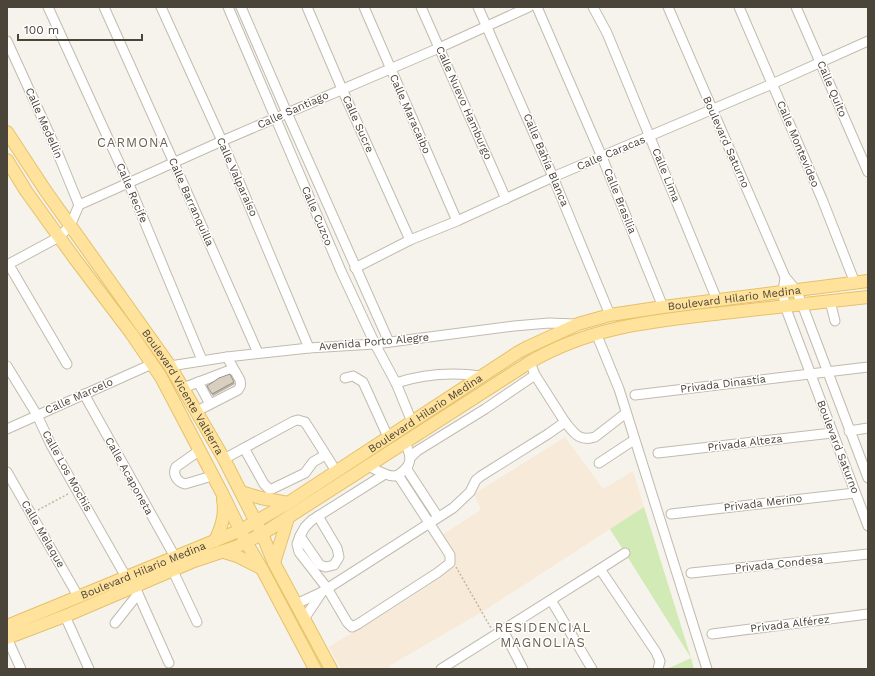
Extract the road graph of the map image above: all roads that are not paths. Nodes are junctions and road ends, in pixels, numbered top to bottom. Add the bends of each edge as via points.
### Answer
1 (48, 7) edge
2 (104, 7) edge
3 (161, 7) edge
4 (228, 7) edge
5 (241, 7) edge
6 (307, 7) edge
7 (364, 7) edge
8 (421, 7) edge
9 (478, 7) edge
10 (529, 7) edge
11 (538, 7) edge
12 (593, 7) edge
13 (668, 7) edge
14 (739, 7) edge
15 (796, 7) edge
16 (486, 25) junction
17 (7, 41) edge
18 (868, 41) edge
19 (439, 48) junction
20 (821, 62) junction
21 (390, 69) junction
22 (772, 84) junction
23 (342, 89) junction
24 (712, 110) junction
25 (287, 113) junction
26 (275, 119) junction
27 (7, 132) edge
28 (650, 136) junction
29 (222, 142) junction
30 (602, 157) junction
31 (7, 160) edge
32 (174, 163) junction
33 (868, 172) edge
34 (553, 177) junction
35 (128, 182) junction
36 (506, 199) junction
37 (79, 205) junction
38 (457, 222) junction
39 (70, 226) junction
40 (59, 237) junction
41 (410, 240) junction
42 (8, 265) edge
43 (355, 268) junction
44 (785, 277) junction
45 (868, 282) edge
46 (855, 283) junction
47 (796, 290) junction
48 (783, 292) junction
49 (868, 297) edge
50 (717, 300) junction
51 (830, 301) junction
52 (802, 304) junction
53 (785, 306) junction
54 (663, 307) junction
55 (610, 315) junction
56 (835, 320) dead end
57 (578, 324) junction
58 (596, 333) junction
59 (389, 342) junction
60 (375, 344) junction
61 (309, 348) junction
62 (258, 353) junction
63 (227, 357) junction
64 (202, 360) junction
65 (530, 362) junction
66 (67, 364) dead end
67 (152, 364) junction
68 (7, 366) edge
69 (170, 366) junction
70 (868, 367) edge
71 (233, 369) junction
72 (828, 372) junction
73 (811, 373) junction
74 (535, 375) junction
75 (481, 376) junction
76 (345, 378) dead end
77 (198, 382) junction
78 (396, 383) junction
79 (183, 388) junction
80 (84, 394) junction
81 (635, 395) dead end
82 (210, 404) junction
83 (197, 411) junction
84 (626, 413) junction
85 (37, 415) junction
86 (412, 422) junction
87 (565, 422) junction
88 (868, 428) edge
89 (7, 429) edge
90 (850, 431) junction
91 (832, 433) junction
92 (388, 437) junction
93 (634, 440) junction
94 (406, 442) junction
95 (244, 448) junction
96 (200, 450) junction
97 (658, 453) dead end
98 (326, 455) junction
99 (411, 457) junction
100 (224, 459) junction
101 (599, 463) dead end
102 (367, 466) junction
103 (406, 468) junction
104 (336, 471) junction
105 (7, 472) edge
106 (385, 474) junction
107 (398, 475) junction
108 (212, 476) junction
109 (868, 478) edge
110 (241, 492) junction
111 (222, 493) junction
112 (855, 493) junction
113 (288, 503) junction
114 (671, 514) dead end
115 (318, 516) junction
116 (438, 517) junction
117 (288, 518) junction
118 (255, 522) junction
119 (430, 523) junction
120 (868, 526) edge
121 (241, 530) junction
122 (262, 534) junction
123 (300, 536) junction
124 (215, 541) junction
125 (246, 542) junction
126 (224, 552) junction
127 (625, 554) dead end
128 (868, 554) edge
129 (175, 557) junction
130 (274, 563) junction
131 (262, 569) junction
132 (600, 569) junction
133 (173, 571) junction
134 (690, 573) dead end
135 (126, 577) junction
136 (324, 590) junction
137 (137, 591) junction
138 (78, 596) junction
139 (551, 600) junction
140 (296, 604) junction
141 (868, 614) edge
142 (64, 616) junction
143 (304, 619) junction
144 (197, 622) dead end
145 (115, 623) dead end
146 (7, 626) edge
147 (499, 633) junction
148 (712, 634) dead end
149 (7, 638) edge
150 (169, 663) dead end
151 (21, 669) edge
152 (89, 669) edge
153 (315, 669) edge
154 (332, 669) edge
155 (441, 669) edge
156 (523, 669) edge
157 (592, 669) edge
158 (658, 669) edge
159 (707, 669) edge

1 - 35 street, Calle Recife
2 - 32 street, Calle Barranquilla
3 - 29 street, Calle Valparaíso
4 - 26 street, Calle Cuzco
5 - 25 street, Calle Cuzco
6 - 23 street, Calle Sucre
7 - 21 street, Calle Maracaibo
8 - 19 street, Calle Nuevo Hamburgo
9 - 16 street, Calle Bahía Blanca
10 - 16 street, Calle Santiago
11 - 30 street, Calle Brasilia
12 - 28 street, Calle Lima
13 - 24 street, Boulevard Saturno
14 - 22 street, Calle Montevideo
15 - 20 street, Calle Quito
16 - 19 street, Calle Santiago
16 - 34 street, Calle Bahía Blanca
17 - 37 street, Calle Medellín
18 - 20 street, Calle Caracas
19 - 21 street, Calle Santiago
19 - 36 street, Calle Nuevo Hamburgo
20 - 22 street, Calle Caracas
20 - 33 street, Calle Quito
21 - 23 street, Calle Santiago
21 - 38 street, Calle Maracaibo
22 - 24 street, Calle Caracas
22 - 46 street, Calle Montevideo
23 - 25 street, Calle Santiago
23 - 41 street, Calle Sucre
24 - 28 street, Calle Caracas
24 - 44 street, Boulevard Saturno
25 - 26 street, Calle Santiago
25 - 43 street, Calle Cuzco
26 - 29 street, Calle Santiago
26 - 60 street, Calle Cuzco
27 - 39 main road, Boulevard Vicente Valtierra
28 - 30 street, Calle Caracas
28 - 50 street, Calle Lima
29 - 32 street, Calle Santiago
29 - 61 street, Calle Valparaíso
30 - 34 street, Calle Caracas
30 - 54 street, Calle Brasilia
31 - 40 main road, Boulevard Vicente Valtierra
32 - 35 street, Calle Santiago
32 - 62 street, Calle Barranquilla
34 - 36 street, Calle Caracas
34 - 55 street, Calle Bahía Blanca
35 - 37 street, Calle Santiago
35 - 64 street, Calle Recife
36 - 38 street, Calle Caracas
37 - 39 street
38 - 41 street, Calle Caracas
39 - 40 street
39 - 69 main road, Boulevard Vicente Valtierra
40 - 42 street
40 - 67 main road, Boulevard Vicente Valtierra
41 - 43 street, Calle Caracas
42 - 66 street
43 - 59 street, Calle Cuzco
44 - 47 street, Boulevard Saturno
44 - 48 street, Boulevard Saturno
45 - 46 main road, Boulevard Hilario Medina
46 - 47 main road, Boulevard Hilario Medina
47 - 48 main road, Boulevard Hilario Medina
47 - 52 street, Boulevard Saturno
48 - 50 main road, Boulevard Hilario Medina
48 - 53 street, Boulevard Saturno
49 - 51 main road, Boulevard Hilario Medina
50 - 54 main road, Boulevard Hilario Medina
51 - 52 main road, Boulevard Hilario Medina
51 - 56 street
52 - 53 main road, Boulevard Hilario Medina
52 - 72 street, Boulevard Saturno
53 - 58 main road, Boulevard Hilario Medina via 648,322
53 - 73 street, Boulevard Saturno
54 - 55 main road, Boulevard Hilario Medina
55 - 57 main road, Boulevard Hilario Medina
57 - 59 street, Avenida Porto Alegre via 549,322
57 - 75 main road, Boulevard Hilario Medina via 528,347
58 - 65 main road, Boulevard Hilario Medina via 564,344
58 - 84 street
59 - 60 street, Avenida Porto Alegre
60 - 61 street, Avenida Porto Alegre
60 - 78 street, Calle Cuzco
61 - 62 street, Avenida Porto Alegre
62 - 63 street, Avenida Porto Alegre
63 - 64 street, Avenida Porto Alegre
63 - 71 street
64 - 69 street, Avenida Porto Alegre
65 - 74 street
65 - 94 main road, Boulevard Hilario Medina
67 - 80 street, Calle Marcelo
67 - 96 main road, Boulevard Vicente Valtierra
68 - 85 street, Calle Los Mochis
69 - 79 main road, Boulevard Vicente Valtierra
70 - 72 street, Privada Dinastía
71 - 77 street
71 - 82 street via 241,384 240,387
72 - 73 street, Privada Dinastía
72 - 90 street, Boulevard Saturno
73 - 81 street, Privada Dinastía
73 - 91 street, Boulevard Saturno
74 - 87 street
74 - 99 street
75 - 78 street via 442,374
75 - 86 main road, Boulevard Hilario Medina
76 - 92 street via 353,376 363,382
77 - 79 street
77 - 82 street
78 - 86 street, Calle Cuzco
79 - 83 main road, Boulevard Vicente Valtierra
80 - 85 street, Calle Marcelo
80 - 129 street, Calle Acaponeta
82 - 83 street
83 - 100 main road, Boulevard Vicente Valtierra
84 - 87 street via 590,439 579,437
84 - 93 street
85 - 89 street, Calle Marcelo
85 - 135 street, Calle Los Mochis via 51,445
86 - 92 main road, Boulevard Hilario Medina
87 - 116 street via 481,476 463,500
88 - 90 street
90 - 109 street, Boulevard Saturno
91 - 97 street, Privada Alteza
91 - 112 street, Boulevard Saturno
92 - 104 main road, Boulevard Hilario Medina
93 - 101 street
93 - 159 street
94 - 99 street
94 - 102 main road, Boulevard Hilario Medina
95 - 98 street via 298,420 305,422
95 - 98 street via 264,484 272,490 305,473 313,462
95 - 100 street
96 - 108 main road, Boulevard Vicente Valtierra
96 - 108 street via 176,467 175,475 185,484
98 - 104 street
99 - 103 street
100 - 110 main road, Boulevard Vicente Valtierra
102 - 106 street
102 - 117 main road, Boulevard Hilario Medina
103 - 107 street
103 - 116 street
104 - 113 main road, Boulevard Hilario Medina
105 - 138 street, Calle Melaque
106 - 107 street
106 - 115 street
107 - 119 street
108 - 111 main road, Boulevard Vicente Valtierra
110 - 113 main road
110 - 118 main road, Boulevard Vicente Valtierra
111 - 121 main road, Boulevard Vicente Valtierra
111 - 124 main road via 223,519
112 - 114 street, Privada Merino
112 - 120 street, Boulevard Saturno
113 - 118 main road, Boulevard Hilario Medina
115 - 123 street via 305,527
115 - 123 street via 337,548 339,557 334,564 326,567 320,565
116 - 119 street
117 - 122 main road, Boulevard Hilario Medina
117 - 130 main road
118 - 121 main road, Boulevard Hilario Medina
118 - 122 main road, Boulevard Vicente Valtierra
119 - 136 street
119 - 136 street via 451,559 448,566 358,624 352,626 347,622
121 - 124 main road, Boulevard Hilario Medina
121 - 125 main road, Boulevard Vicente Valtierra
122 - 125 main road, Boulevard Hilario Medina
122 - 130 main road, Boulevard Vicente Valtierra
123 - 136 street via 297,544 299,552
124 - 129 main road, Boulevard Hilario Medina
125 - 126 main road, Boulevard Hilario Medina
125 - 131 main road, Boulevard Vicente Valtierra
126 - 131 main road
126 - 133 main road, Boulevard Hilario Medina via 194,561
127 - 132 street
128 - 134 street, Privada Condesa
129 - 135 main road, Boulevard Hilario Medina
130 - 140 main road, Boulevard Vicente Valtierra
131 - 153 main road, Boulevard Vicente Valtierra
132 - 139 street
132 - 158 street via 656,652 660,661
133 - 137 main road, Boulevard Hilario Medina
133 - 144 street
135 - 138 main road, Boulevard Hilario Medina
136 - 140 street
136 - 143 street
137 - 142 main road, Boulevard Hilario Medina
137 - 145 street
137 - 150 street
138 - 146 main road, Boulevard Hilario Medina
139 - 147 street
139 - 157 street
140 - 143 main road, Boulevard Vicente Valtierra
141 - 148 street, Privada Alférez
142 - 149 main road, Boulevard Hilario Medina
142 - 152 street
143 - 154 main road, Boulevard Vicente Valtierra
147 - 155 street
147 - 156 street
149 - 151 street

